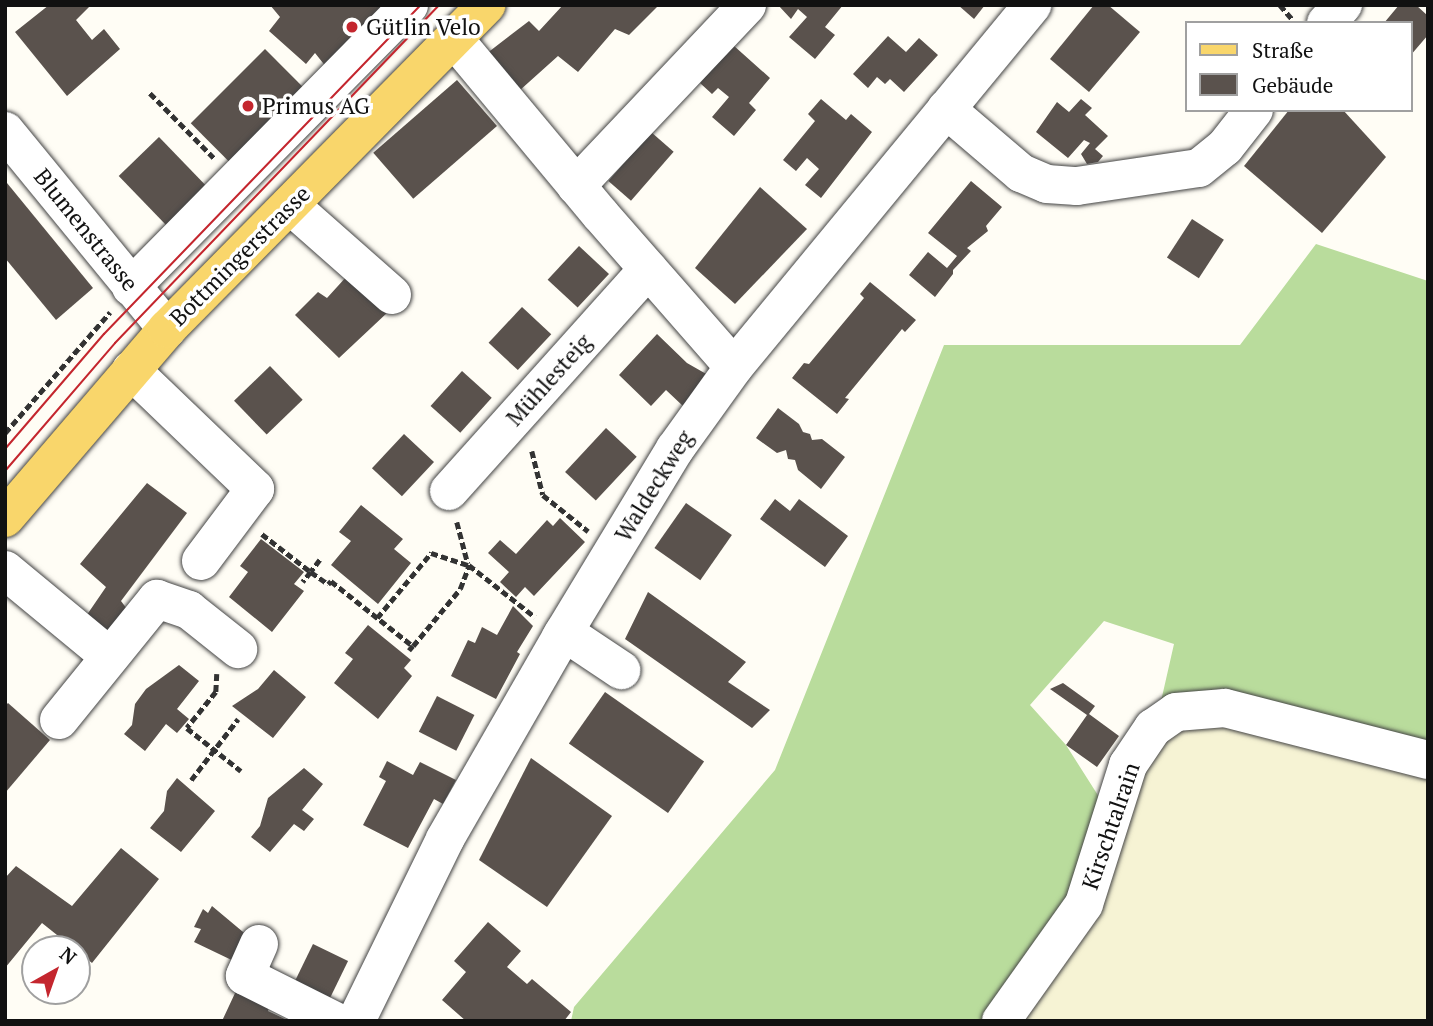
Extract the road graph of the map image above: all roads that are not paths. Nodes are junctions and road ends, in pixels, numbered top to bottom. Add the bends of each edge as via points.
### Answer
1 (410, 5) edge
2 (487, 5) edge
3 (747, 5) edge
4 (1032, 5) edge
5 (1343, 5) edge
6 (1328, 21) edge
7 (455, 40) junction
8 (946, 109) junction
9 (1252, 112) edge
10 (5, 131) edge
11 (576, 186) junction
12 (290, 205) junction
13 (648, 269) junction
14 (131, 287) junction
15 (393, 295) dead end
16 (167, 329) junction
17 (734, 366) junction
18 (131, 370) junction
19 (449, 491) road end
20 (5, 518) edge
21 (201, 561) dead end
22 (5, 570) edge
23 (563, 635) junction
24 (238, 649) road end
25 (110, 657) junction
26 (621, 670) dead end
27 (58, 720) dead end
28 (1428, 760) edge
29 (259, 944) dead end
30 (335, 1021) edge
31 (356, 1021) edge
32 (1001, 1021) edge

1 - 14 street
2 - 7 main road, Bottmingerstrasse
3 - 11 street
4 - 8 street, Waldeckweg
5 - 6 street
7 - 11 street
7 - 12 main road, Bottmingerstrasse
8 - 9 street via 1021,173 1047,184 1077,186 1199,167 1225,147
8 - 17 street, Waldeckweg
10 - 14 street, Blumenstrasse
11 - 13 street
12 - 15 street
12 - 16 main road, Bottmingerstrasse
13 - 17 street
13 - 19 street, Mühlesteig
14 - 16 street, Blumenstrasse
16 - 18 main road, Bottmingerstrasse
17 - 23 street, Waldeckweg via 676,449
18 - 20 main road, Bottmingerstrasse
18 - 21 street via 256,489
22 - 25 street
23 - 26 street
23 - 31 street, Waldeckweg via 445,839
24 - 25 street via 188,610 157,599
25 - 27 street
28 - 32 street, Kirschtalrain via 1225,708 1176,712 1153,728 1128,765 1084,904
29 - 30 street via 245,976

